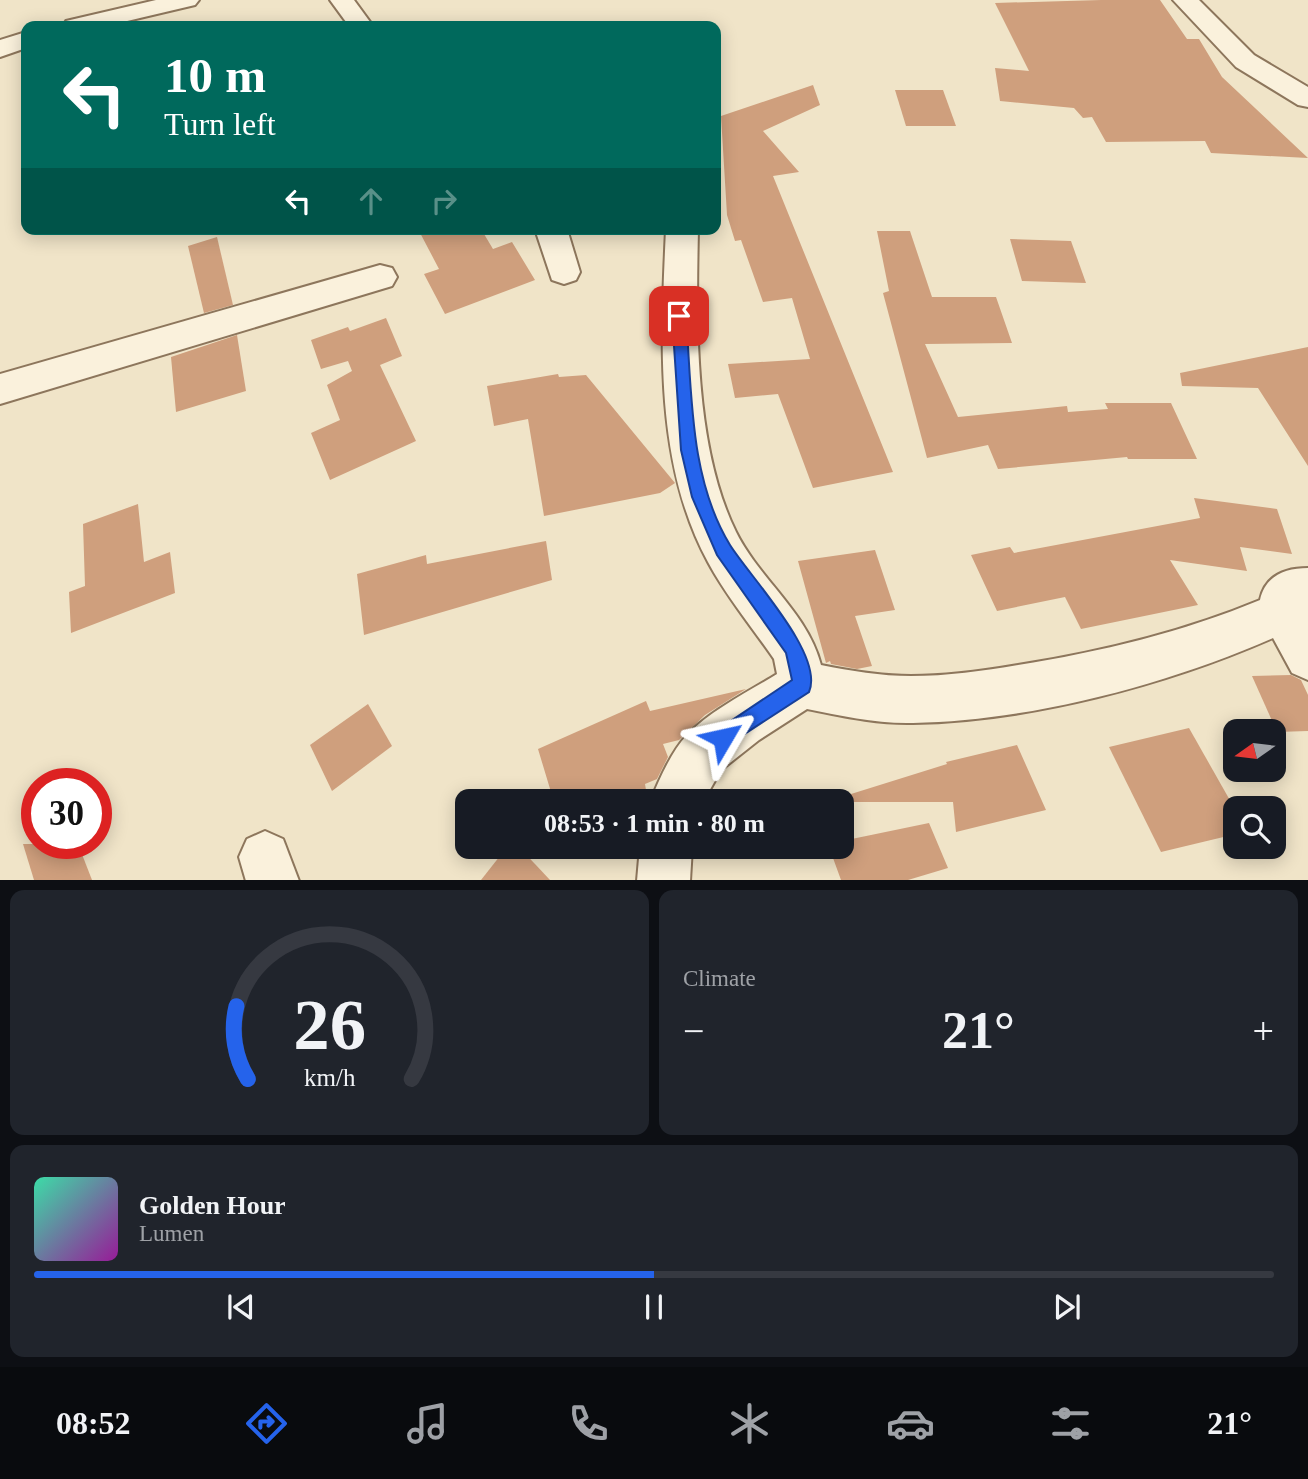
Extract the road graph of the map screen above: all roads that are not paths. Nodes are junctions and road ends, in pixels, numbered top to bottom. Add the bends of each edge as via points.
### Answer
1 (187, 0) edge
2 (342, 0) edge
3 (1185, 0) edge
4 (97, 21) edge
5 (357, 21) edge
6 (21, 42) edge
7 (0, 49) edge
8 (1308, 99) edge
9 (553, 235) edge
10 (682, 235) edge
11 (564, 271) dead end
12 (380, 277) dead end
13 (0, 389) edge
14 (1296, 600) edge
15 (1308, 657) edge
16 (803, 685) junction
17 (683, 789) edge
18 (665, 859) edge
19 (663, 880) edge

1 - 4 street
2 - 5 street
3 - 8 street via 1245,61
6 - 7 street
9 - 11 street
10 - 16 street via 679,316 689,450 700,497 723,549 794,649
12 - 13 street
14 - 15 street
14 - 16 street via 1219,639 1069,680 911,700
16 - 17 street via 704,753
18 - 19 street

